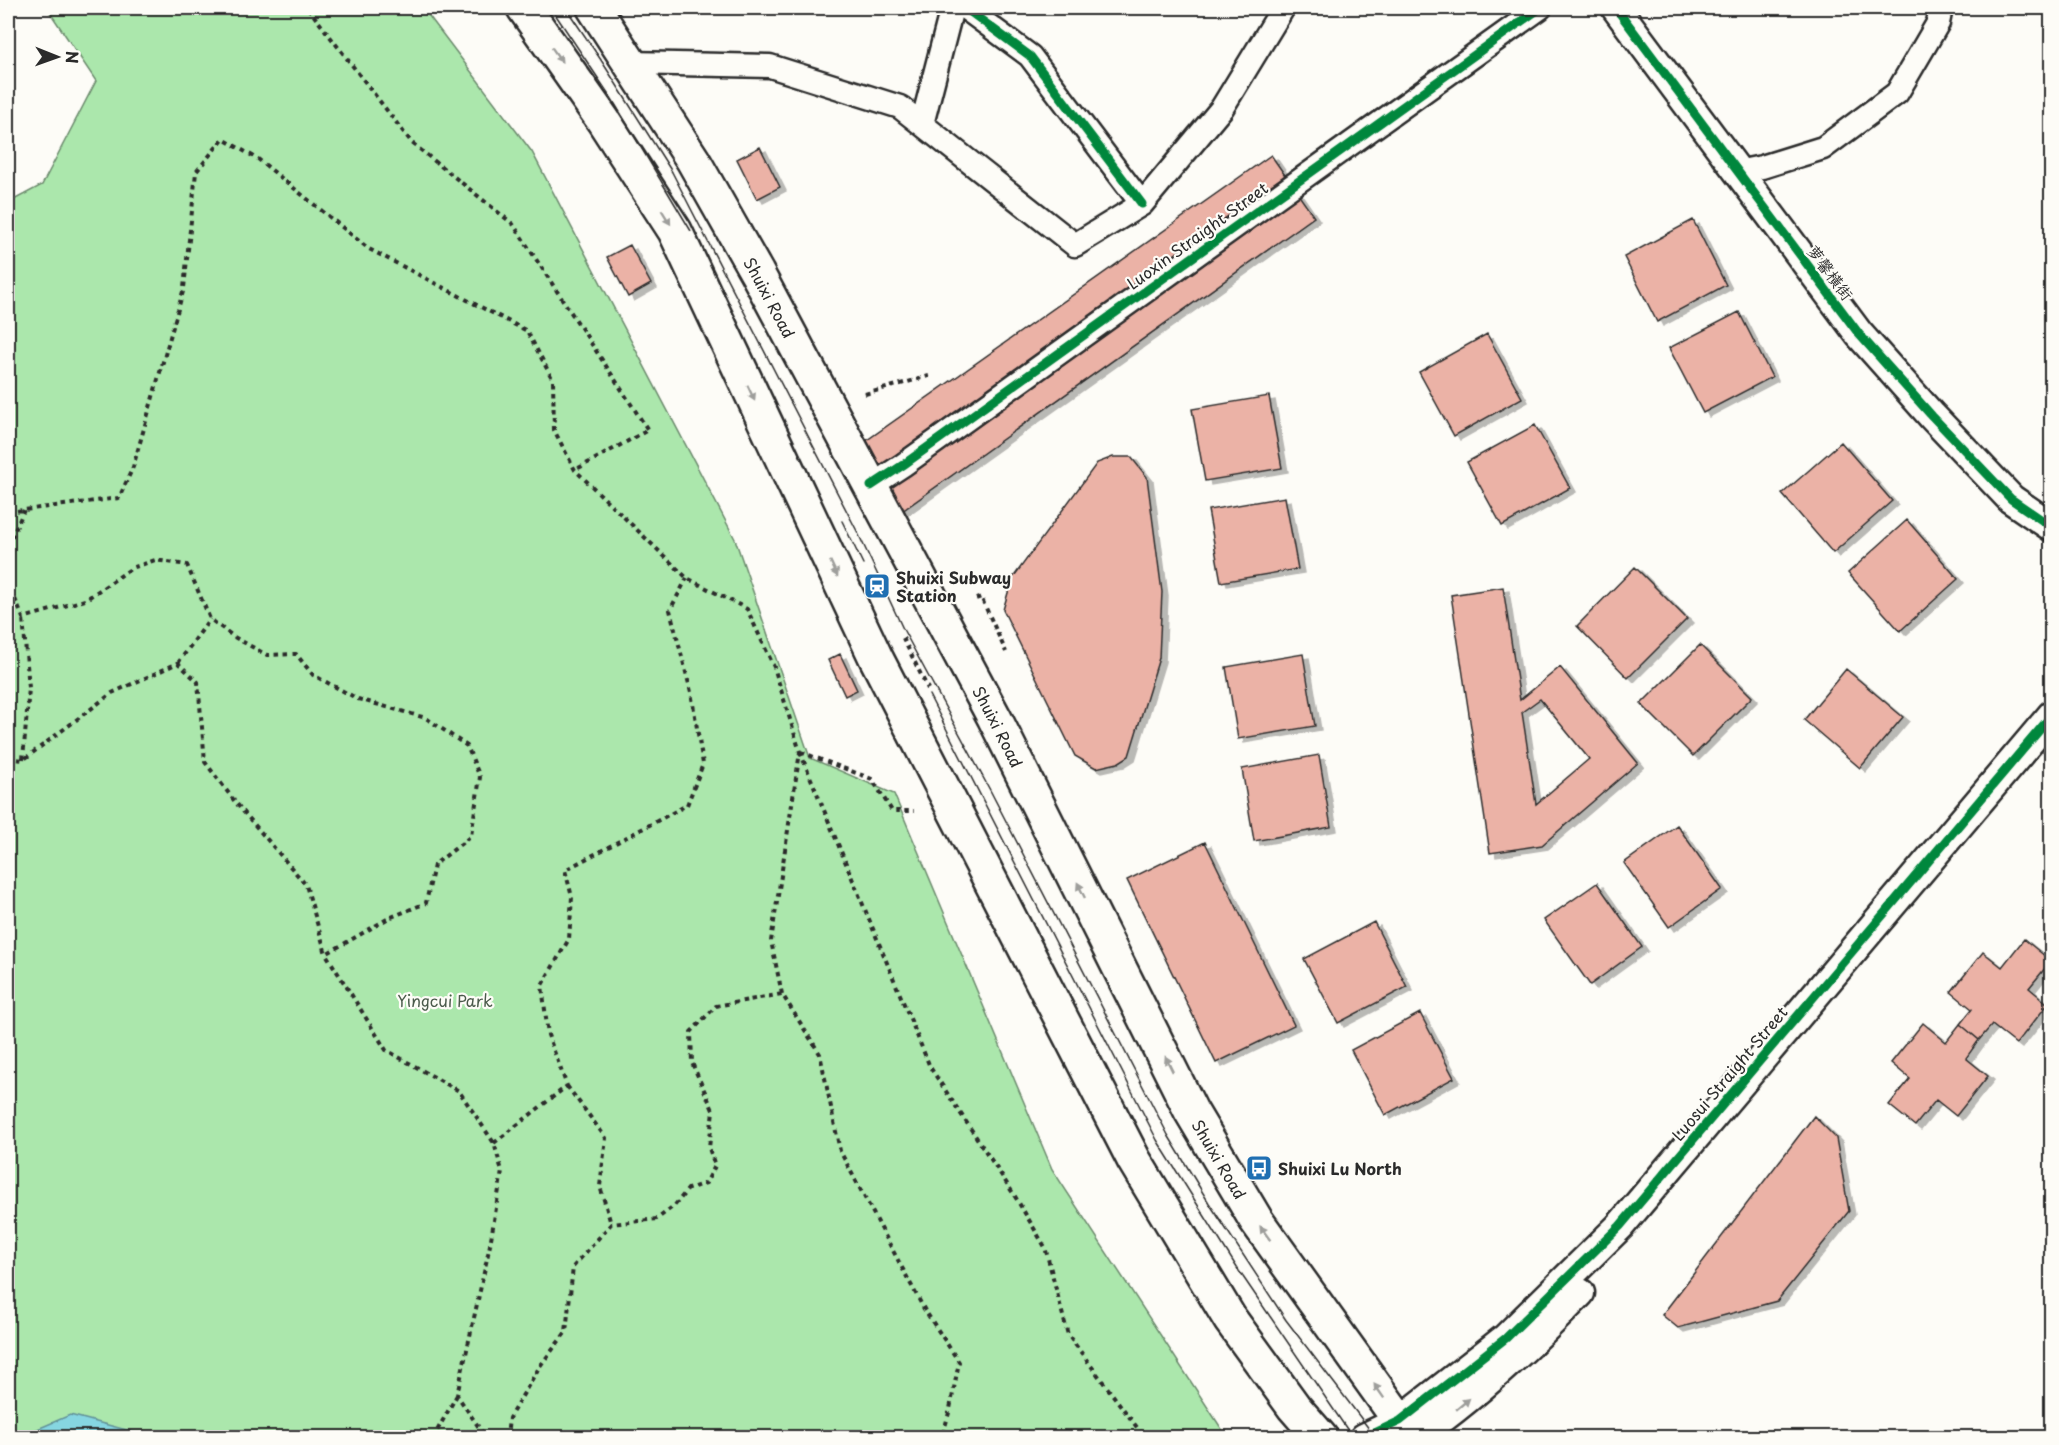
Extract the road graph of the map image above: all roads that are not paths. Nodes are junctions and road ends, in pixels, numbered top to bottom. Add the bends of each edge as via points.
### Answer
1 (524, 8) edge
2 (594, 8) edge
3 (952, 8) edge
4 (965, 8) edge
5 (1283, 8) edge
6 (1540, 8) edge
7 (1616, 8) edge
8 (1941, 8) edge
9 (629, 63) junction
10 (922, 123) junction
11 (1737, 172) junction
12 (1142, 204) junction
13 (871, 486) junction
14 (2052, 527) edge
15 (2052, 715) edge
16 (2052, 738) edge
17 (1410, 1432) edge
18 (1321, 1437) edge
19 (1364, 1437) edge

1 -> 18 main road via 675,231 876,658 1134,1160 1230,1319 1294,1407
2 - 9 main road, Shuixi Road
3 - 10 street
4 - 12 street via 1030,56
5 - 12 street via 1222,108
6 - 13 street, Luoxin Straight Street
7 - 11 street, 萝馨横街
8 - 11 street via 1938,22 1897,93 1822,148
9 - 10 street via 770,66 900,106
9 - 13 main road, Shuixi Road via 721,207
10 - 12 street via 1075,245
11 - 14 street, 萝馨横街 via 1888,368 2011,499
17 -> 13 main road, Shuixi Road via 1256,1220 1191,1111 994,717
15 - 17 street, Luosui Straight Street via 1620,1226
17 -> 16 street, Luosui Straight Street via 1454,1411 1513,1360 1601,1271
17 - 19 street

